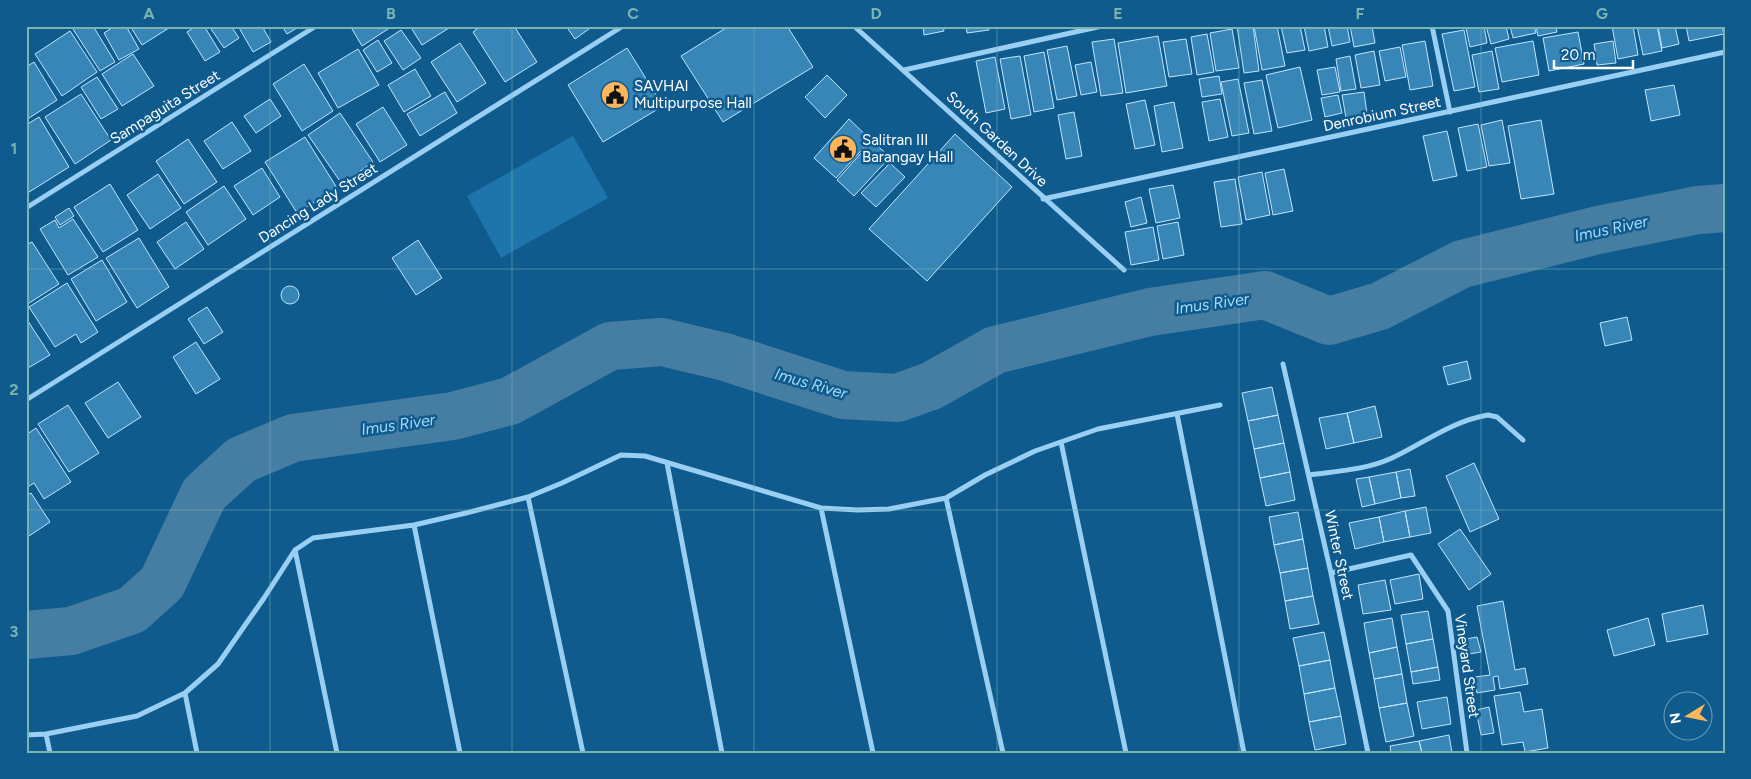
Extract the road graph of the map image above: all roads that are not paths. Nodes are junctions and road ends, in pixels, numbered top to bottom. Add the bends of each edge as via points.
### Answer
1 (316, 26) edge
2 (624, 26) edge
3 (854, 26) edge
4 (1102, 26) edge
5 (1432, 26) edge
6 (1725, 52) edge
7 (904, 70) junction
8 (1450, 112) junction
9 (1043, 199) junction
10 (26, 208) edge
11 (1124, 270) dead end
12 (1283, 364) dead end
13 (26, 400) edge
14 (1220, 405) dead end
15 (1177, 414) junction
16 (1523, 440) dead end
17 (1061, 442) junction
18 (667, 463) junction
19 (1309, 475) junction
20 (528, 496) junction
21 (946, 498) junction
22 (821, 508) junction
23 (414, 525) junction
24 (295, 550) junction
25 (1331, 573) junction
26 (184, 693) junction
27 (46, 734) junction
28 (26, 735) edge
29 (50, 753) edge
30 (197, 753) edge
31 (337, 753) edge
32 (460, 753) edge
33 (583, 753) edge
34 (722, 753) edge
35 (873, 753) edge
36 (1003, 753) edge
37 (1126, 753) edge
38 (1244, 753) edge
39 (1368, 753) edge
40 (1467, 753) edge

1 - 10 street, Sampaguita Street
2 - 13 street, Dancing Lady Street
3 - 7 street, South Garden Drive
4 - 7 street
5 - 8 street
6 - 8 street, Denrobium Street
7 - 9 street, South Garden Drive
8 - 9 street, Denrobium Street
9 - 11 street, South Garden Drive
12 - 19 street, Winter Street
14 - 15 street
15 - 17 street via 1098,429
15 - 38 street
16 - 19 street via 1497,417 1488,415 1430,436 1391,458 1358,468
17 - 21 street via 985,475
17 - 37 street
18 - 20 street via 645,456 622,455
18 - 22 street
18 - 34 street
19 - 25 street, Winter Street
20 - 23 street
20 - 33 street
21 - 22 street via 889,509
21 - 36 street
22 - 35 street
23 - 24 street via 313,538
23 - 32 street
24 - 26 street via 218,664
24 - 31 street
25 - 39 street, Winter Street
25 - 40 street, Vineyard Street via 1411,555 1448,612
26 - 27 street via 137,716
26 - 30 street
27 - 28 street
27 - 29 street

